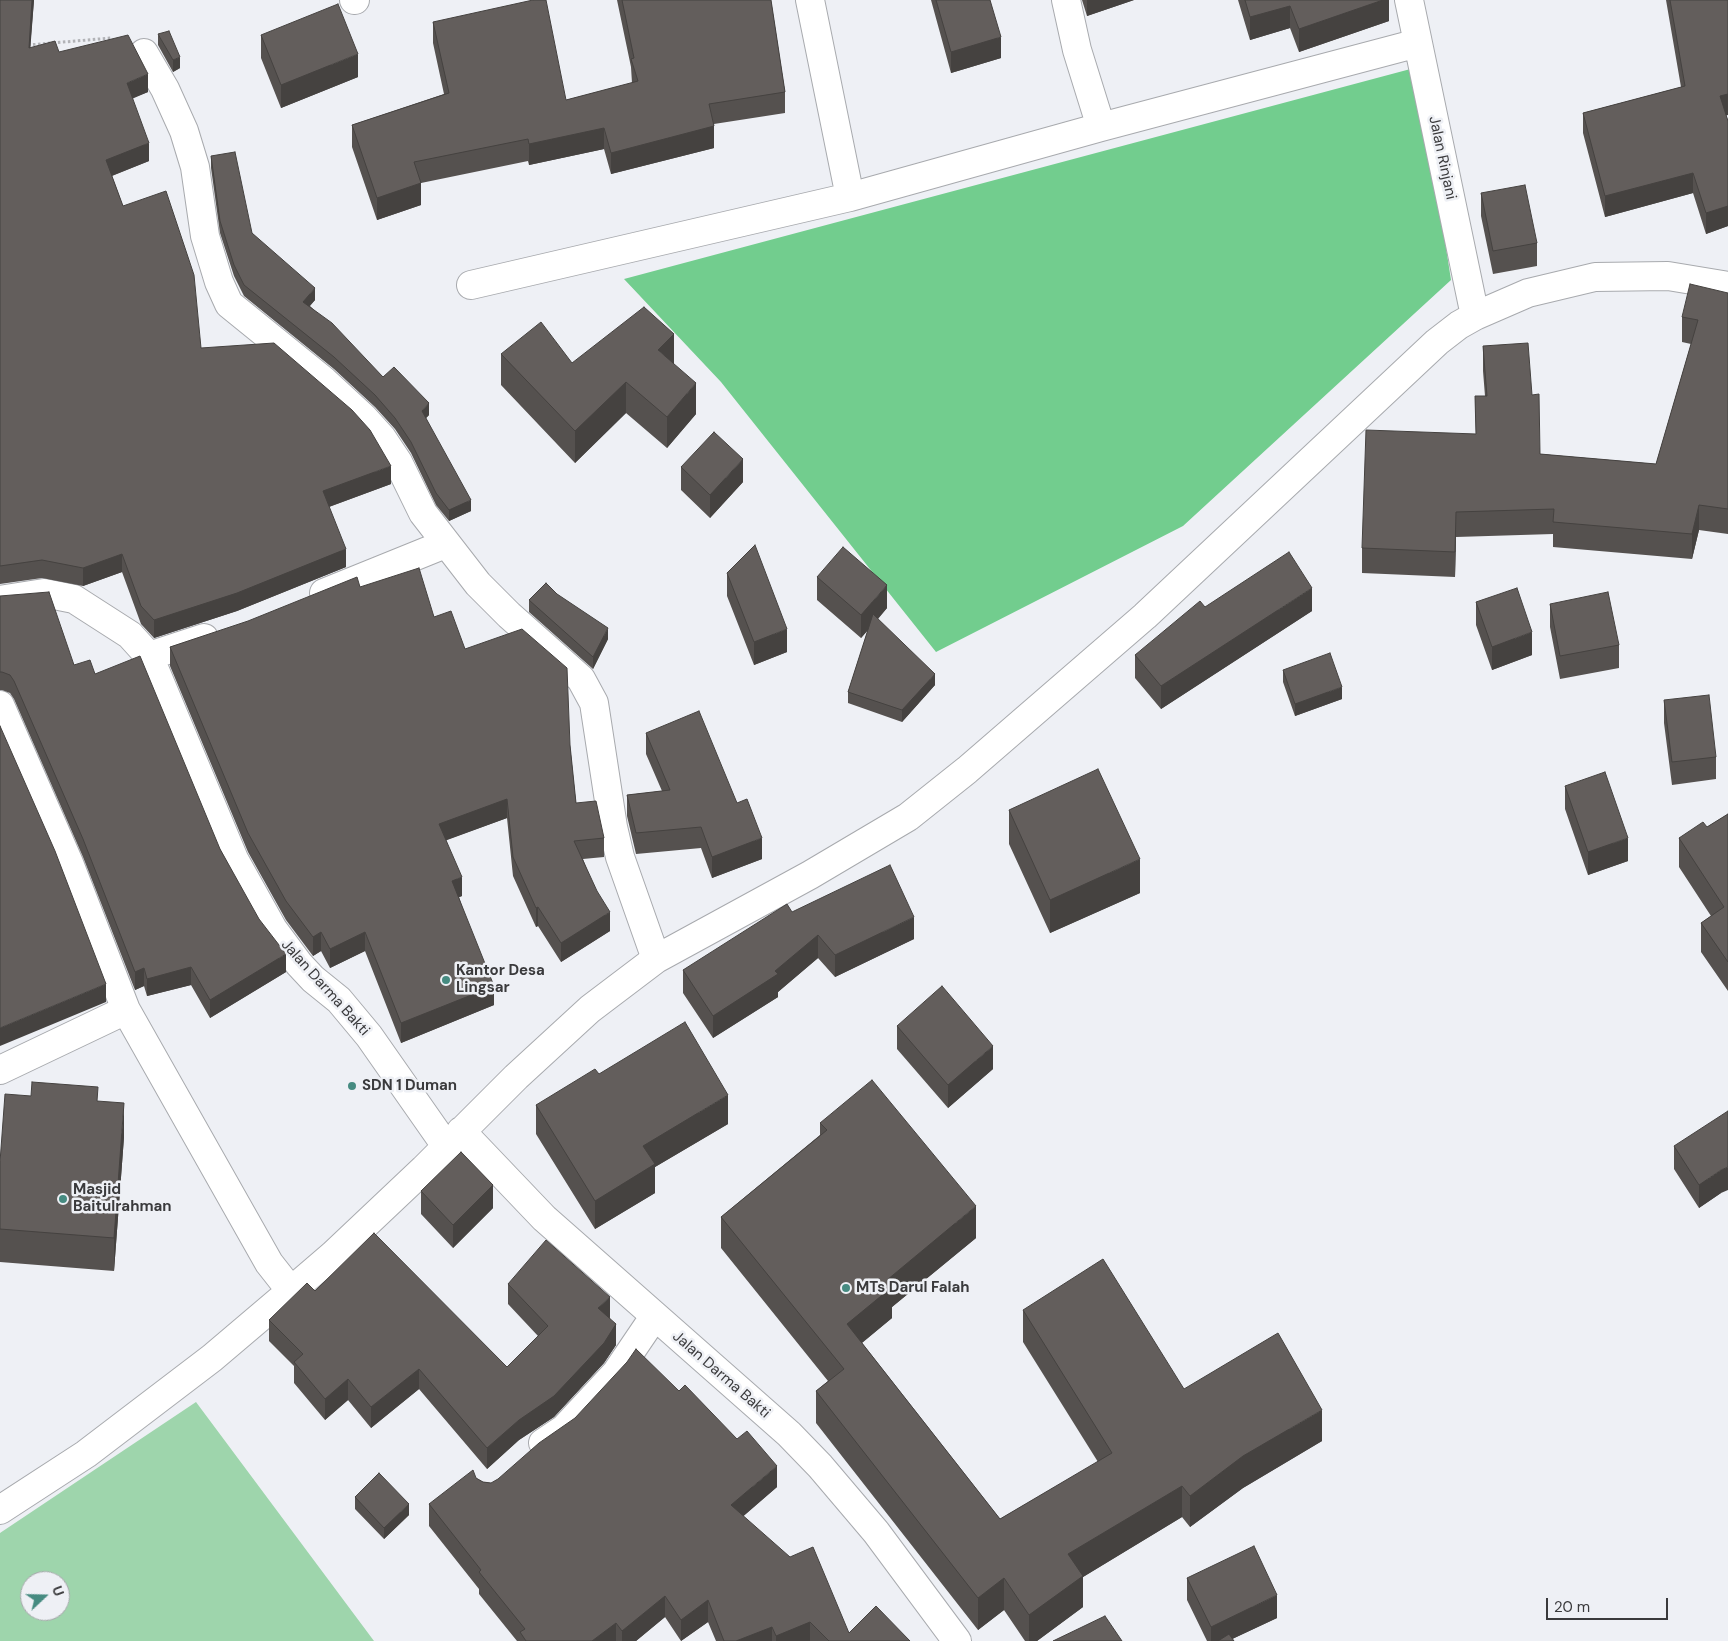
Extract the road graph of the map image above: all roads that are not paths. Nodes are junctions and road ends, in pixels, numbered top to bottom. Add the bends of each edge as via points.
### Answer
1 (810, 0) edge
2 (1066, 0) edge
3 (1409, 0) edge
4 (1418, 43) junction
5 (144, 53) road end
6 (1101, 127) junction
7 (850, 197) junction
8 (471, 285) dead end
9 (1728, 286) edge
10 (1475, 316) junction
11 (446, 544) junction
12 (0, 600) edge
13 (305, 601) edge
14 (223, 632) edge
15 (149, 656) junction
16 (0, 705) edge
17 (656, 959) junction
18 (126, 1010) junction
19 (0, 1070) edge
20 (453, 1138) junction
21 (291, 1291) junction
22 (654, 1317) junction
23 (523, 1458) edge
24 (0, 1510) edge
25 (958, 1641) edge

1 - 7 street
2 - 6 street via 1077,50
3 - 4 street, Jalan Rinjani
4 - 6 street
4 - 10 street, Jalan Rinjani
5 - 11 street via 184,131 195,167 205,236 229,304 324,381 382,438 398,462 423,513
6 - 7 street
7 - 8 street
9 - 10 street via 1668,276 1595,277 1528,293
10 - 17 street via 1437,342 1145,616 994,748 908,817
11 - 13 street
11 - 17 street via 478,584 509,615 581,679 591,698 620,858
12 - 15 street via 44,593 74,600 130,636
14 - 15 street
15 - 20 street, Jalan Darma Bakti via 234,859 274,929 299,964 339,1000
16 - 18 street via 69,863
17 - 20 street via 590,1009
18 - 19 street
18 - 21 street via 269,1263
20 - 21 street via 333,1255
20 - 22 street, Jalan Darma Bakti
21 - 24 street via 212,1358 86,1454
22 - 23 street via 616,1373 564,1429
22 - 25 street, Jalan Darma Bakti via 789,1434 820,1466 876,1532

